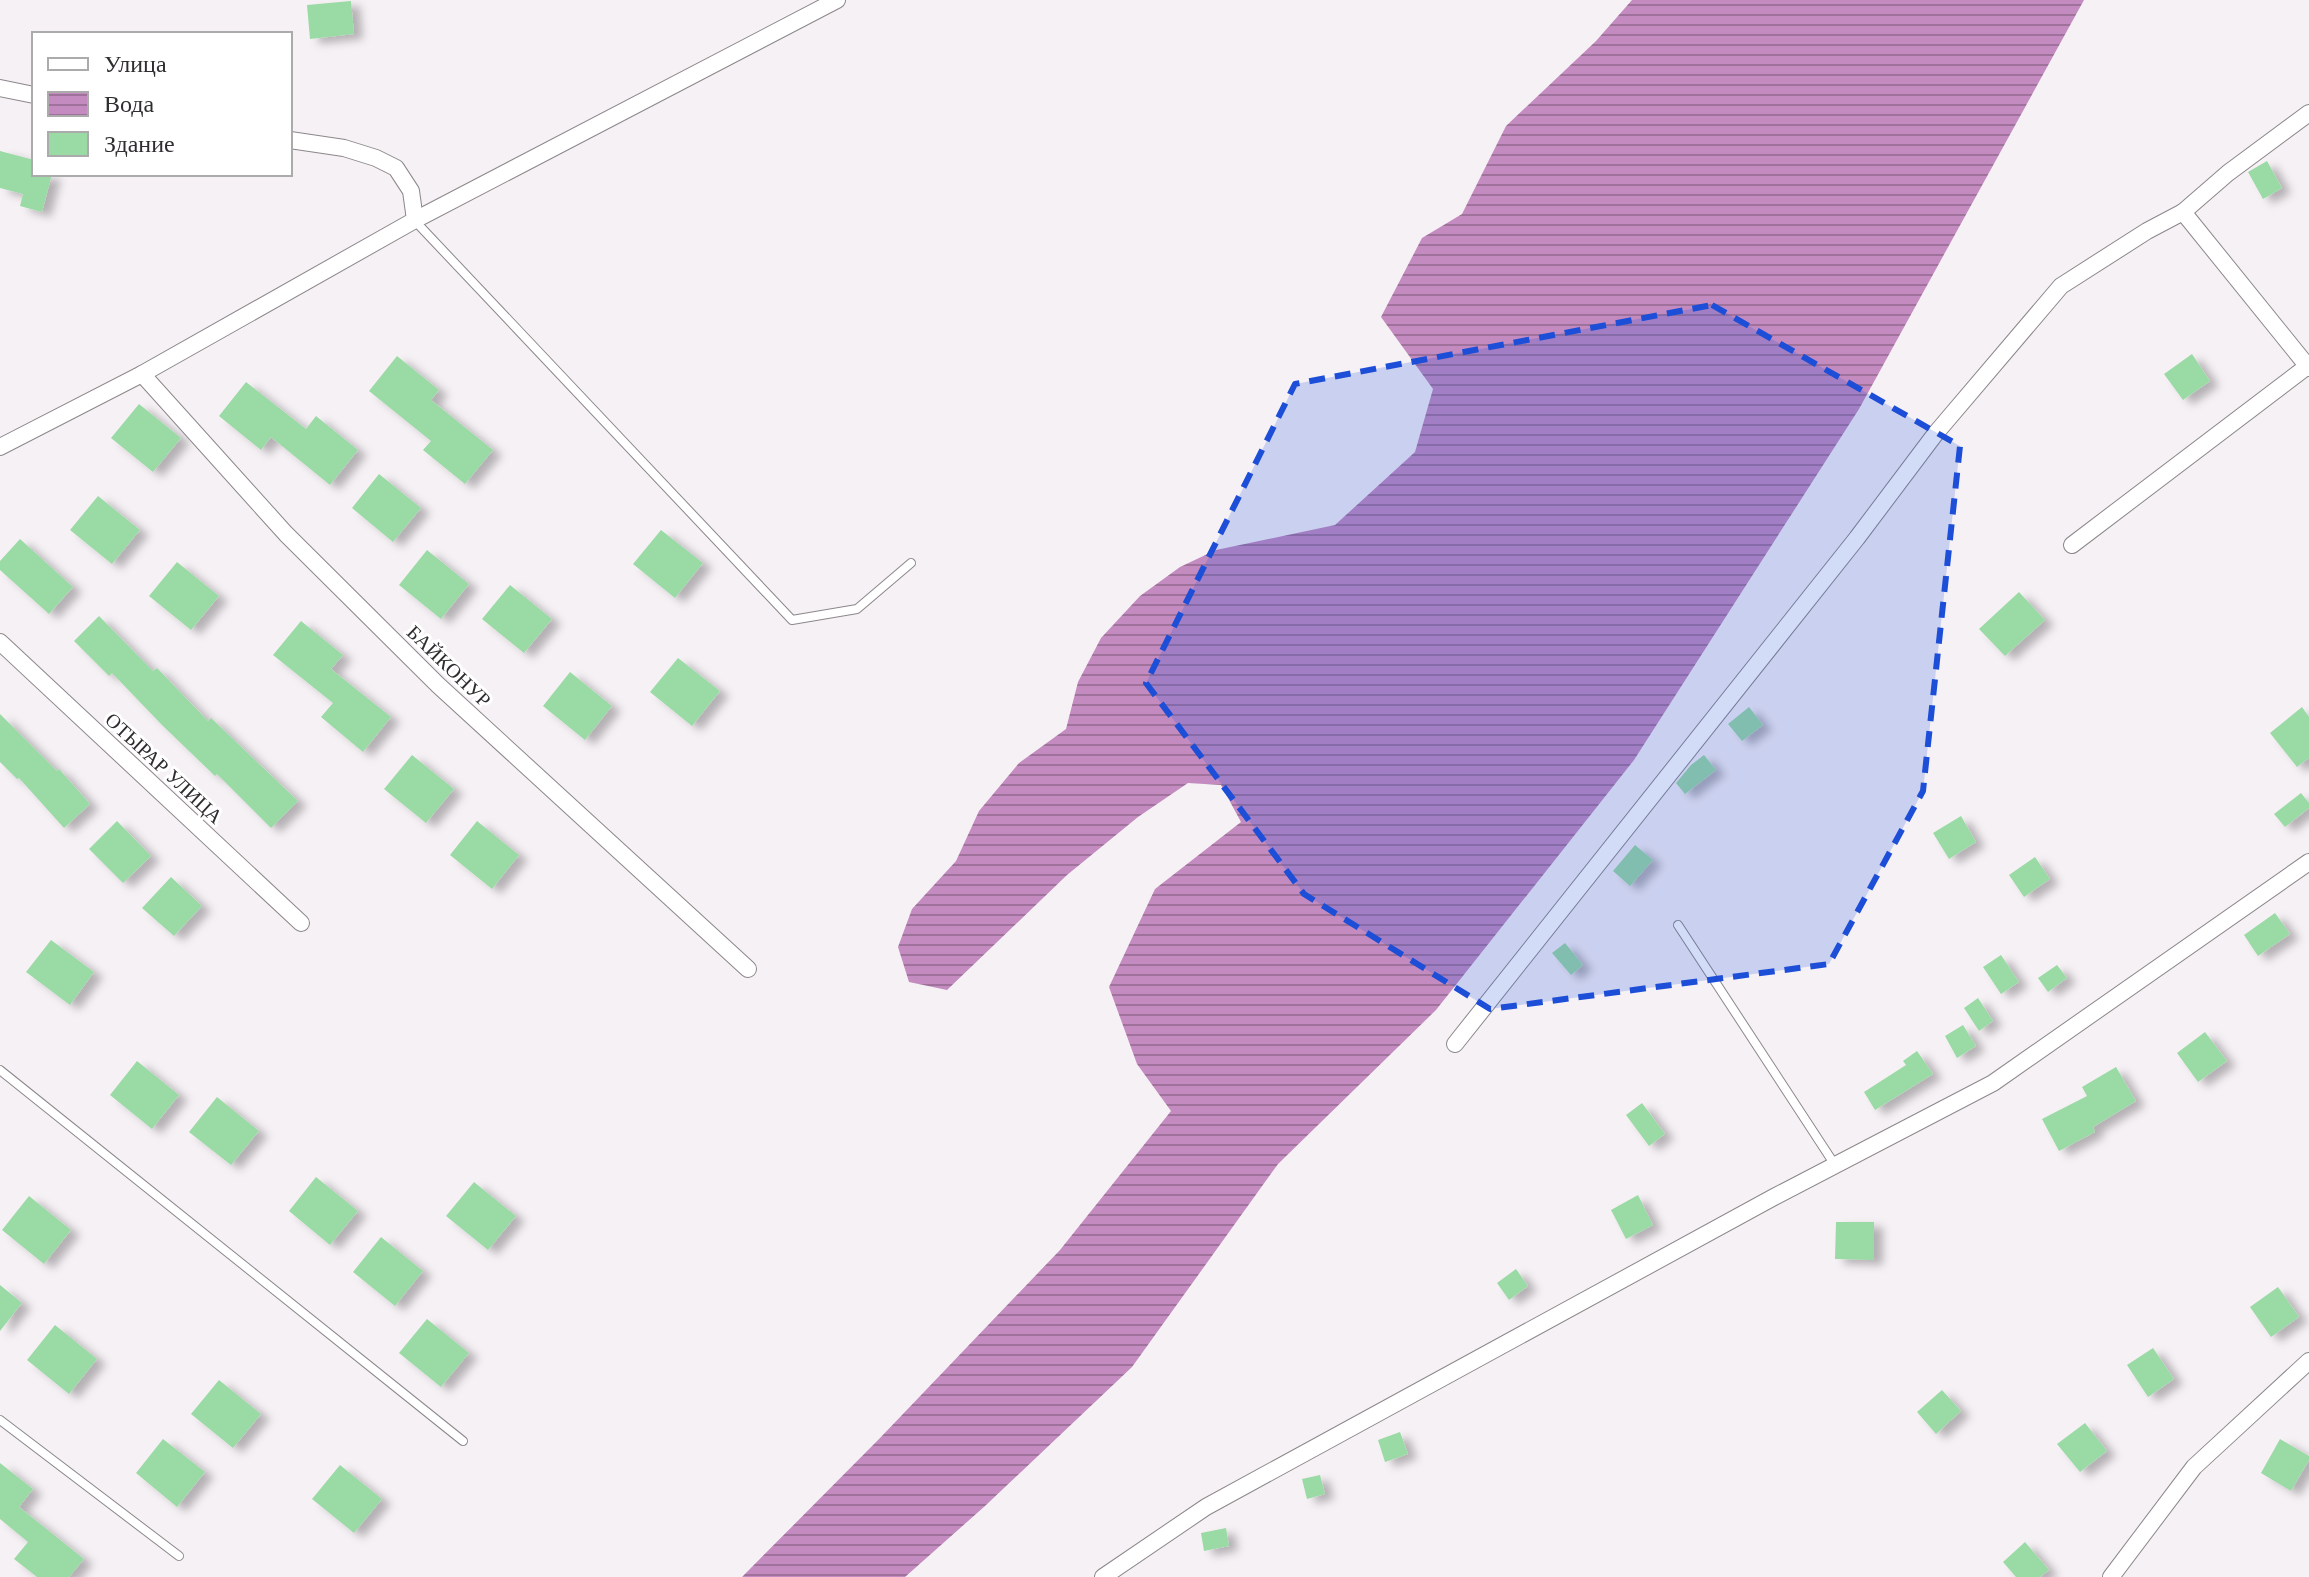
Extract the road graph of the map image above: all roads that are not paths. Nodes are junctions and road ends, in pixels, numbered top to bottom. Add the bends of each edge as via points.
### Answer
1 (837, 0) edge
2 (0, 88) edge
3 (32, 95) edge
4 (2309, 113) edge
5 (292, 140) edge
6 (2183, 212) junction
7 (415, 220) junction
8 (2308, 366) edge
9 (142, 374) junction
10 (0, 447) edge
11 (2072, 545) dead end
12 (911, 563) dead end
13 (0, 642) edge
14 (2309, 862) edge
15 (301, 923) dead end
16 (1678, 925) dead end
17 (748, 969) dead end
18 (1455, 1044) dead end
19 (0, 1070) edge
20 (1835, 1166) junction
21 (2309, 1361) edge
22 (0, 1420) edge
23 (463, 1441) dead end
24 (179, 1556) dead end
25 (1103, 1577) edge
26 (2111, 1577) edge

1 - 7 street
2 - 3 street
4 - 6 street
5 - 7 street via 344,148 396,168 411,191
6 - 8 street
6 - 18 street via 2061,286 1936,433
7 - 9 street
7 - 12 lane via 792,620 857,609
8 - 11 street
9 - 10 street
9 - 17 street, БАЙКОНУР via 286,534 438,685
13 - 15 street, ОТЫРАР УЛИЦА
14 - 20 street via 1993,1083
16 - 20 lane
19 - 23 lane
20 - 25 street via 1206,1507
21 - 26 street via 2194,1467
22 - 24 lane

